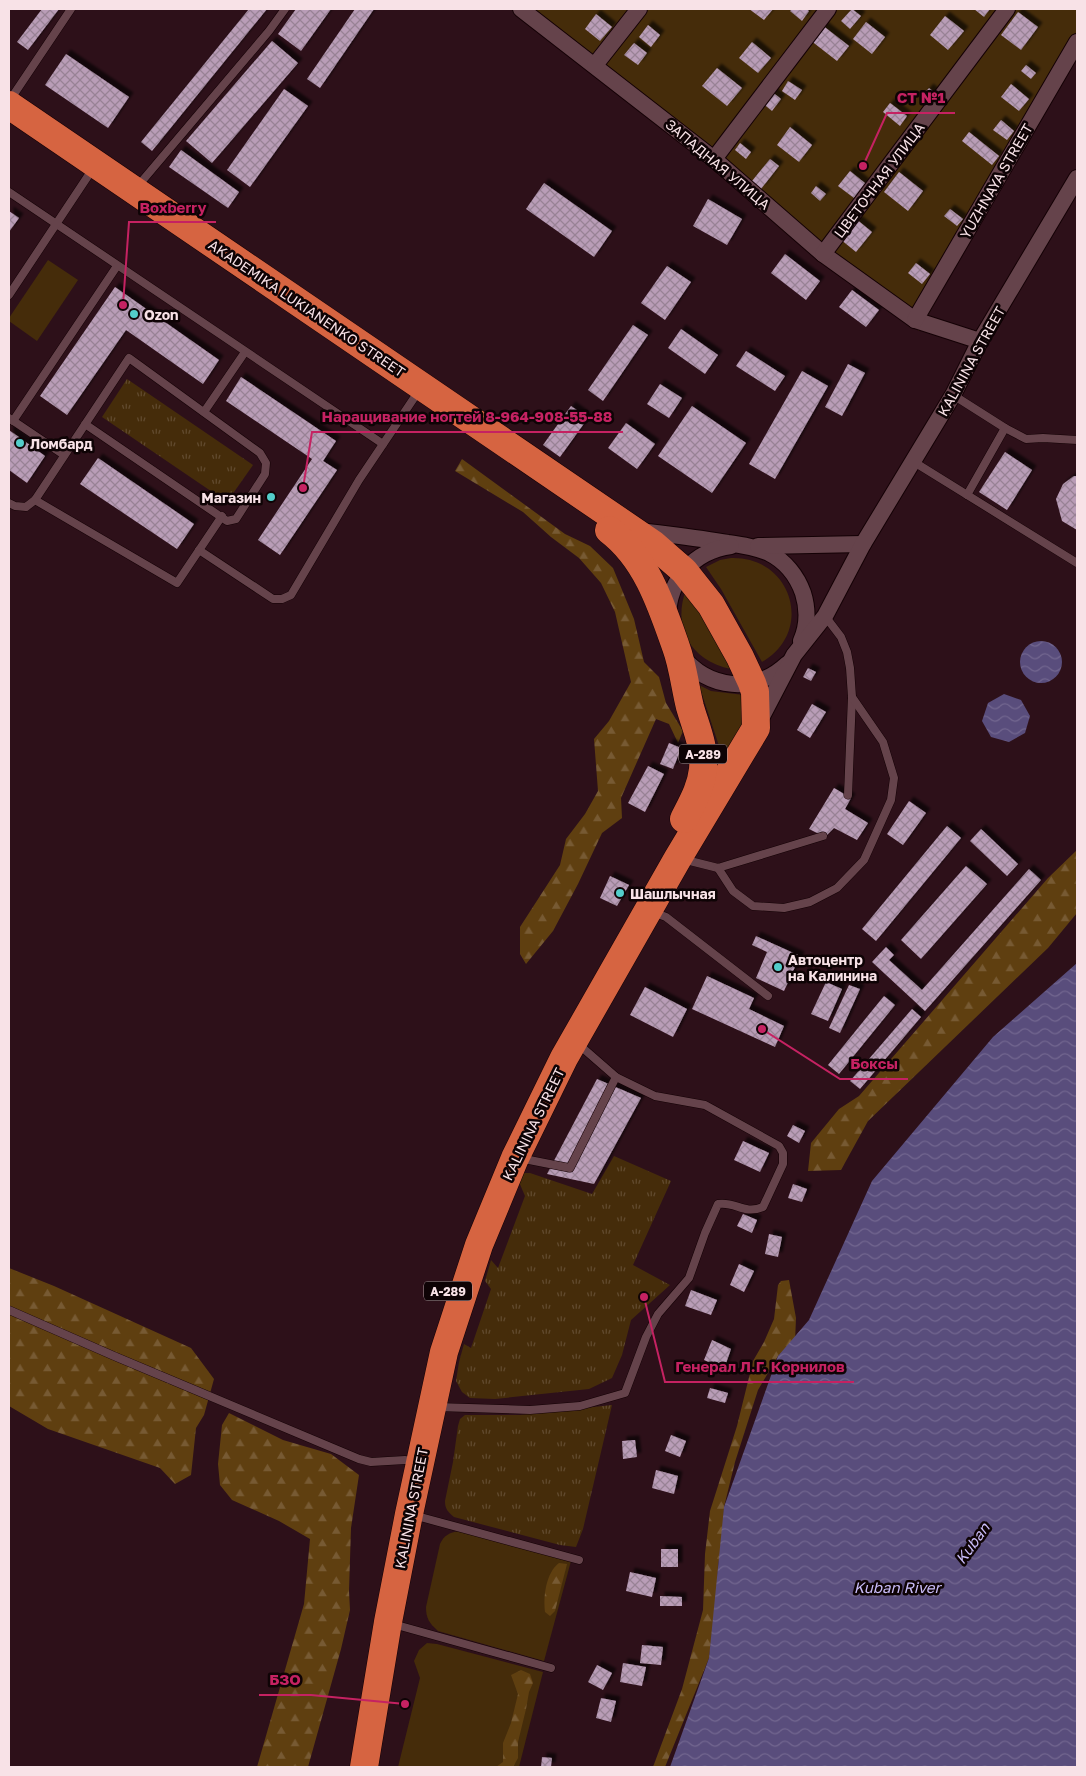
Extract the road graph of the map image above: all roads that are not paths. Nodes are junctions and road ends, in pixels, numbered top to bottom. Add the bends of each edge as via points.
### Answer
1 (72, 9) edge
2 (285, 9) edge
3 (521, 9) edge
4 (639, 9) edge
5 (828, 9) edge
6 (1007, 9) edge
7 (1077, 42) edge
8 (595, 65) junction
9 (9, 103) edge
10 (9, 123) edge
11 (714, 159) junction
12 (88, 176) junction
13 (1077, 178) edge
14 (134, 190) junction
15 (9, 192) edge
16 (56, 225) junction
17 (823, 254) junction
18 (117, 266) junction
19 (9, 295) edge
20 (915, 320) junction
21 (980, 342) junction
22 (245, 352) junction
23 (953, 395) junction
24 (414, 398) junction
25 (204, 412) junction
26 (11, 420) edge
27 (85, 424) junction
28 (1005, 428) junction
29 (1077, 440) edge
30 (383, 444) junction
31 (64, 455) junction
32 (914, 462) junction
33 (967, 495) junction
34 (35, 500) junction
35 (9, 502) edge
36 (222, 516) junction
37 (602, 517) junction
38 (632, 530) junction
39 (863, 544) junction
40 (744, 546) junction
41 (199, 550) junction
42 (1077, 563) edge
43 (684, 571) junction
44 (825, 616) junction
45 (673, 638) junction
46 (794, 655) junction
47 (752, 683) junction
48 (852, 697) junction
49 (756, 728) junction
50 (848, 795) dead end
51 (823, 836) dead end
52 (678, 858) junction
53 (718, 868) junction
54 (648, 910) junction
55 (768, 996) dead end
56 (574, 1040) junction
57 (616, 1077) junction
58 (515, 1158) junction
59 (9, 1310) edge
60 (432, 1407) junction
61 (405, 1460) junction
62 (409, 1514) junction
63 (579, 1560) dead end
64 (388, 1622) junction
65 (551, 1668) dead end
66 (346, 1767) edge
67 (364, 1767) edge

1 - 9 lane
2 - 14 lane
3 - 8 street, ЗАПАДНАЯ УЛИЦА
4 - 8 street
5 - 11 street
6 - 17 street, ЦВЕТОЧНАЯ УЛИЦА
7 - 20 street, YUZHNAYA STREET
8 - 11 street, ЗАПАДНАЯ УЛИЦА
9 - 14 highway, AKADEMIKA LUKIANENKO STREET
10 - 12 highway, AKADEMIKA LUKIANENKO STREET
11 - 17 street, ЗАПАДНАЯ УЛИЦА
12 - 16 lane
12 - 24 highway, AKADEMIKA LUKIANENKO STREET
13 - 21 street, KALININA STREET
14 - 37 highway, AKADEMIKA LUKIANENKO STREET
15 - 16 lane
16 - 18 lane
16 - 19 lane
17 - 20 street, ЗАПАДНАЯ УЛИЦА
18 - 22 lane
18 - 26 lane
20 - 21 street, ЗАПАДНАЯ УЛИЦА
21 - 23 street, KALININA STREET
22 - 25 lane
22 - 30 lane
23 - 28 lane
23 - 32 street, KALININA STREET
24 - 30 lane
24 - 37 highway, AKADEMIKA LUKIANENKO STREET
25 - 27 lane via 129,358
25 - 36 lane via 260,453 266,463 266,474 236,519 227,521
26 - 31 lane
27 - 31 lane
27 - 36 lane
28 - 29 lane via 1026,439
28 - 33 lane
30 - 41 lane via 291,595 273,599
31 - 34 lane
32 - 33 lane
32 - 39 street, KALININA STREET
33 - 42 lane
34 - 35 lane via 26,508
34 - 41 lane via 177,583
36 - 41 lane
37 - 38 highway
37 - 45 highway, KALININA STREET via 641,564
38 - 40 street
38 - 43 highway
39 - 40 street
39 - 44 street, KALININA STREET
40 - 43 street, А-289 via 714,549
40 - 46 street, А-289 via 774,556 799,583 805,601 806,620 803,638
43 - 45 street, А-289 via 669,601
43 - 47 highway via 712,605
44 - 46 street, KALININA STREET
44 - 48 lane via 841,637 847,652
45 - 47 street via 688,664 704,676 731,684
45 - 61 highway, KALININA STREET / А-289 via 703,746 698,794 552,1051 501,1151 464,1240 429,1348
46 - 47 street via 776,673
46 - 49 street, KALININA STREET / А-289
47 - 49 highway
48 - 50 lane
48 - 53 lane via 883,742 894,778 891,800 864,860 838,888 810,902 784,908 753,906 733,891
49 - 52 highway, KALININA STREET / А-289
51 - 53 lane
52 - 53 lane
52 - 54 highway, KALININA STREET / А-289
54 - 55 lane via 666,917
54 - 56 highway, KALININA STREET / А-289
56 - 57 lane
56 - 58 highway, KALININA STREET / А-289
57 - 58 lane via 570,1168
57 - 60 lane via 655,1096 705,1105 779,1146 783,1164 764,1207 749,1211 725,1203 718,1204 689,1278 658,1314 625,1393 580,1406 530,1410
58 - 60 highway, KALININA STREET / А-289 via 479,1245 444,1352
59 - 61 lane via 359,1459 371,1462
60 - 62 highway, KALININA STREET / А-289
61 - 66 highway, KALININA STREET / А-289
62 - 63 lane
62 - 64 highway, KALININA STREET / А-289
64 - 65 lane
64 - 67 highway, KALININA STREET / А-289

